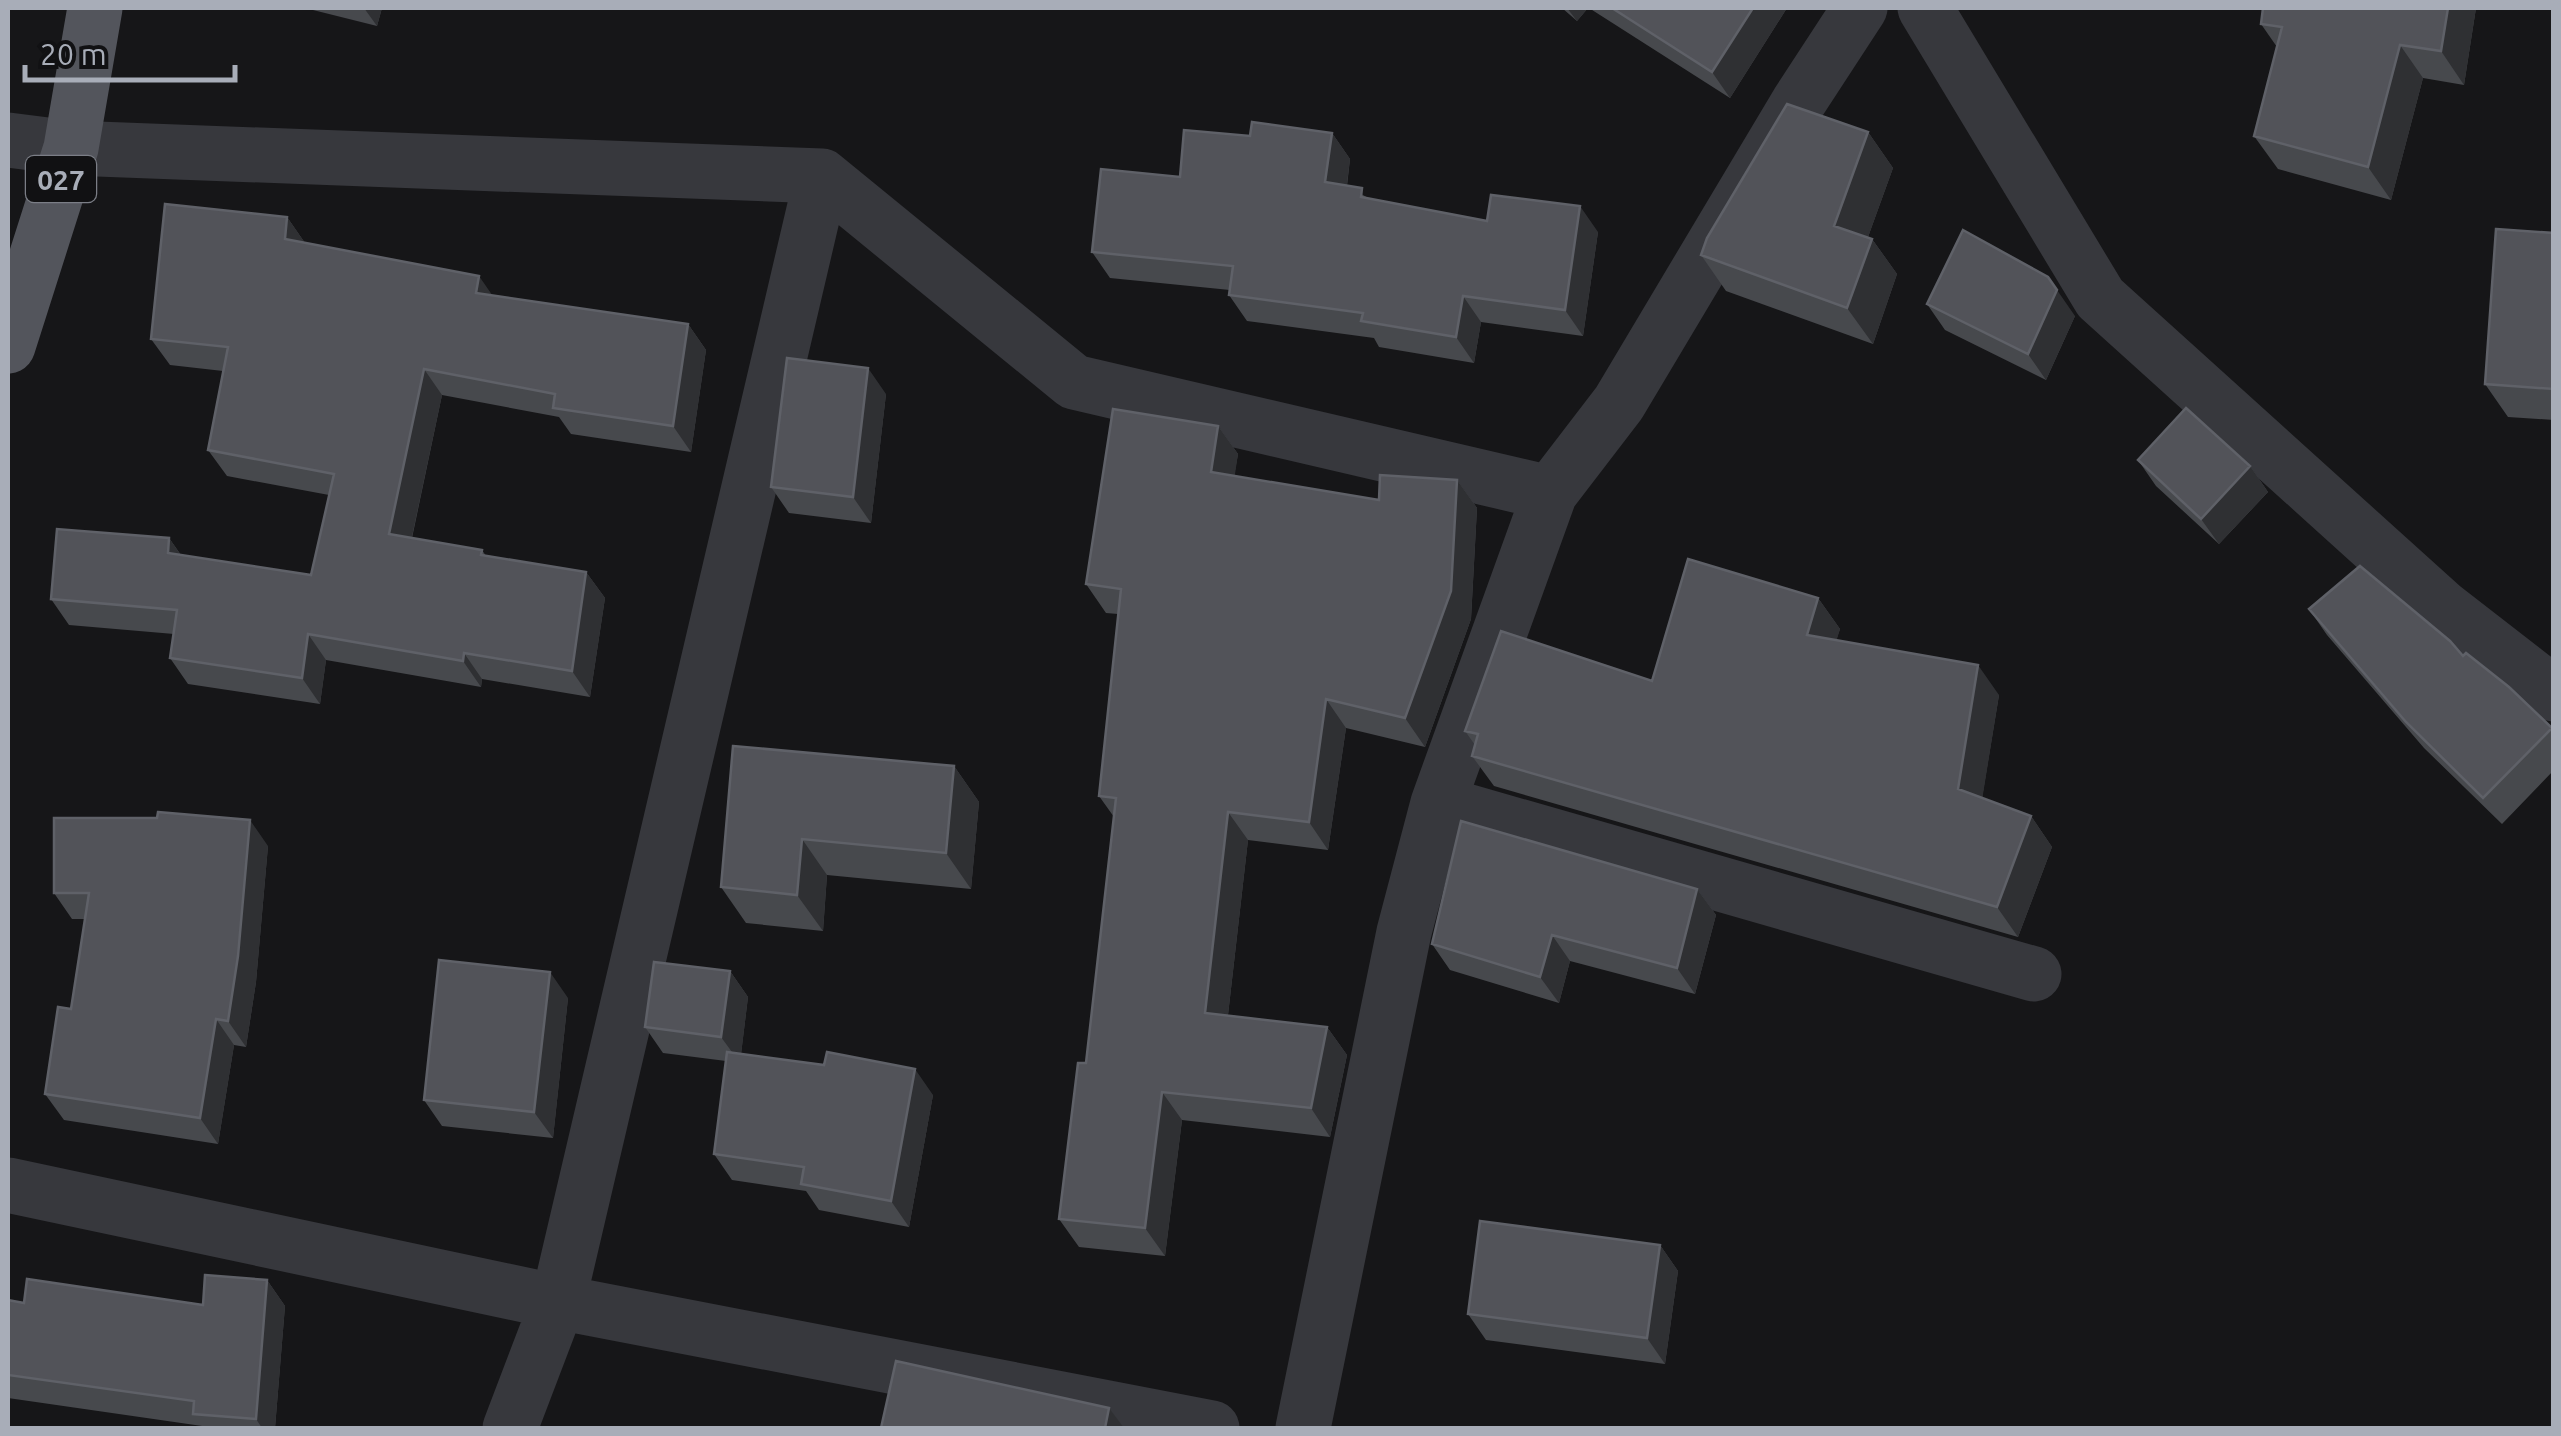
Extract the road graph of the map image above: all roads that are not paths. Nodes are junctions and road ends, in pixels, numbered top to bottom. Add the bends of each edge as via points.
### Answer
1 (95, 8) edge
2 (1860, 8) edge
3 (1925, 8) edge
4 (8, 140) edge
5 (72, 148) junction
6 (822, 176) junction
7 (8, 346) edge
8 (1550, 493) junction
9 (2554, 694) edge
10 (1438, 802) junction
11 (2034, 974) dead end
12 (8, 1185) edge
13 (558, 1302) junction
14 (510, 1428) edge
15 (1212, 1428) edge
16 (1303, 1428) edge

1 - 5 main road, 027
2 - 8 street via 1619,403
3 - 9 street via 2100,298 2442,608
4 - 5 street
5 - 6 street
5 - 7 main road, 027
6 - 8 street via 1074,382
6 - 13 street
8 - 10 street
10 - 11 street
10 - 16 street via 1404,932
12 - 13 street
13 - 14 street
13 - 15 street

